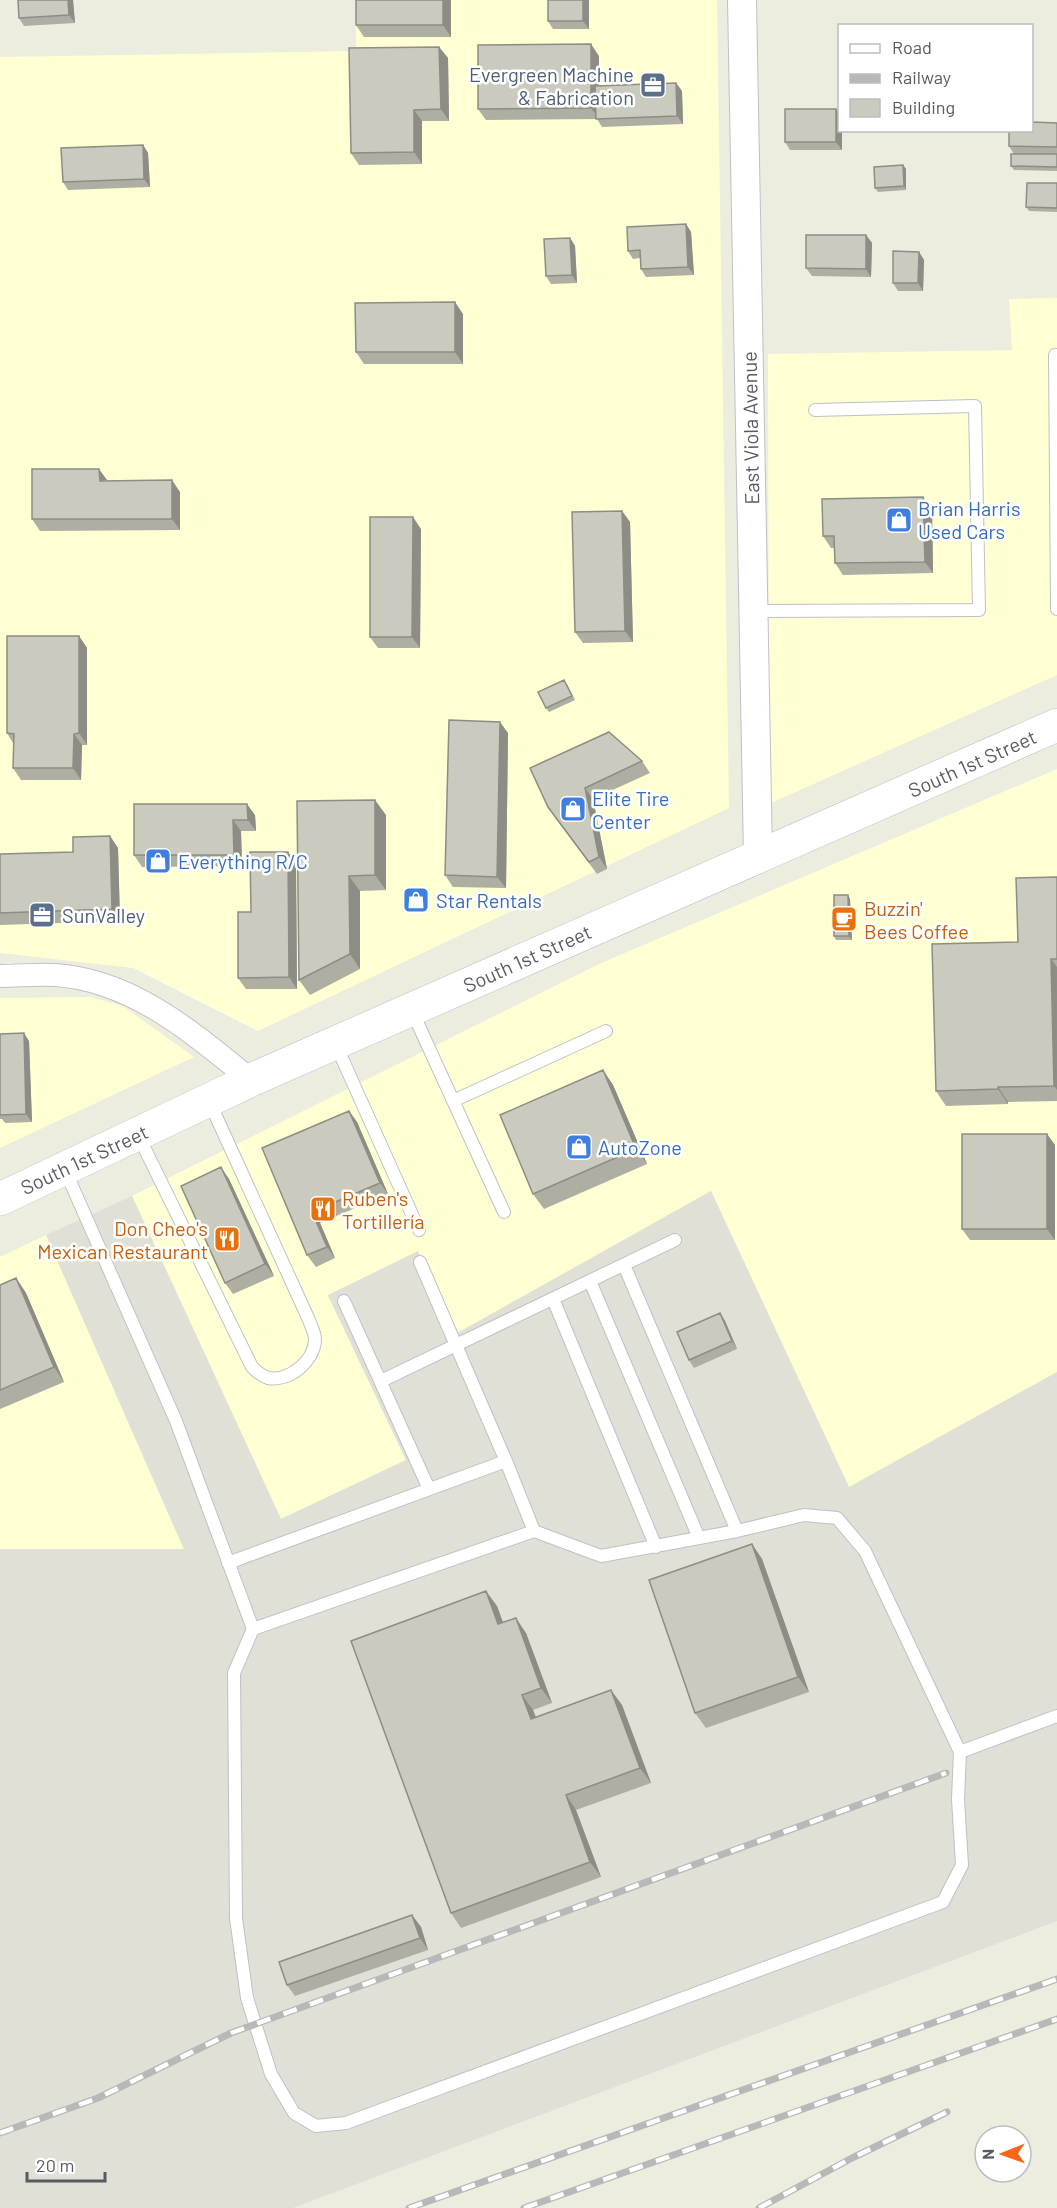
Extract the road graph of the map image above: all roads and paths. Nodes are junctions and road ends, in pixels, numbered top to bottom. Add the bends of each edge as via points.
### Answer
1 (742, 0) edge
2 (1057, 355) edge
3 (815, 410) dead end
4 (1057, 609) edge
5 (754, 611) junction
6 (1057, 725) edge
7 (758, 856) junction
8 (0, 976) edge
9 (411, 1010) junction
10 (606, 1031) dead end
11 (335, 1044) junction
12 (251, 1080) junction
13 (208, 1101) junction
14 (453, 1101) junction
15 (137, 1134) junction
16 (64, 1168) junction
17 (0, 1198) edge
18 (504, 1212) dead end
19 (419, 1230) dead end
20 (675, 1240) dead end
21 (420, 1262) dead end
22 (624, 1265) junction
23 (590, 1281) junction
24 (553, 1299) junction
25 (344, 1301) dead end
26 (456, 1346) junction
27 (381, 1381) junction
28 (506, 1461) junction
29 (429, 1489) junction
30 (534, 1531) junction
31 (737, 1531) junction
32 (699, 1538) junction
33 (656, 1547) junction
34 (228, 1563) junction
35 (253, 1629) junction
36 (1057, 1716) edge
37 (960, 1752) junction

1 - 5 street, East Viola Avenue
2 - 4 lane
3 - 5 lane via 975,406 979,610
5 - 7 street, East Viola Avenue
6 - 7 main road, South 1st Street
7 - 9 main road, South 1st Street
8 - 12 street via 57,975 106,985 149,1004
9 - 11 main road, South 1st Street
9 - 14 lane
10 - 14 lane
11 - 12 main road, South 1st Street
11 - 19 lane
12 - 13 main road, South 1st Street
13 - 15 main road, South 1st Street
13 - 15 lane via 315,1339 304,1365 292,1373 265,1377 252,1367
14 - 18 lane
15 - 16 main road, South 1st Street
16 - 17 main road, South 1st Street
16 - 34 lane via 176,1421
20 - 22 lane
21 - 26 lane
22 - 23 lane
22 - 31 lane
23 - 24 lane
23 - 32 lane
24 - 26 lane
24 - 33 lane
25 - 27 lane
26 - 27 lane
26 - 28 lane
27 - 29 lane
28 - 29 lane
28 - 30 lane
29 - 34 lane
30 - 33 lane via 601,1556
30 - 35 lane
31 - 32 lane
31 - 37 lane via 804,1515 837,1518 865,1551
32 - 33 lane
34 - 35 lane
35 - 37 lane via 234,1673 236,1918 248,1998 271,2074 294,2113 316,2126 346,2123 943,1902 962,1864
36 - 37 lane

